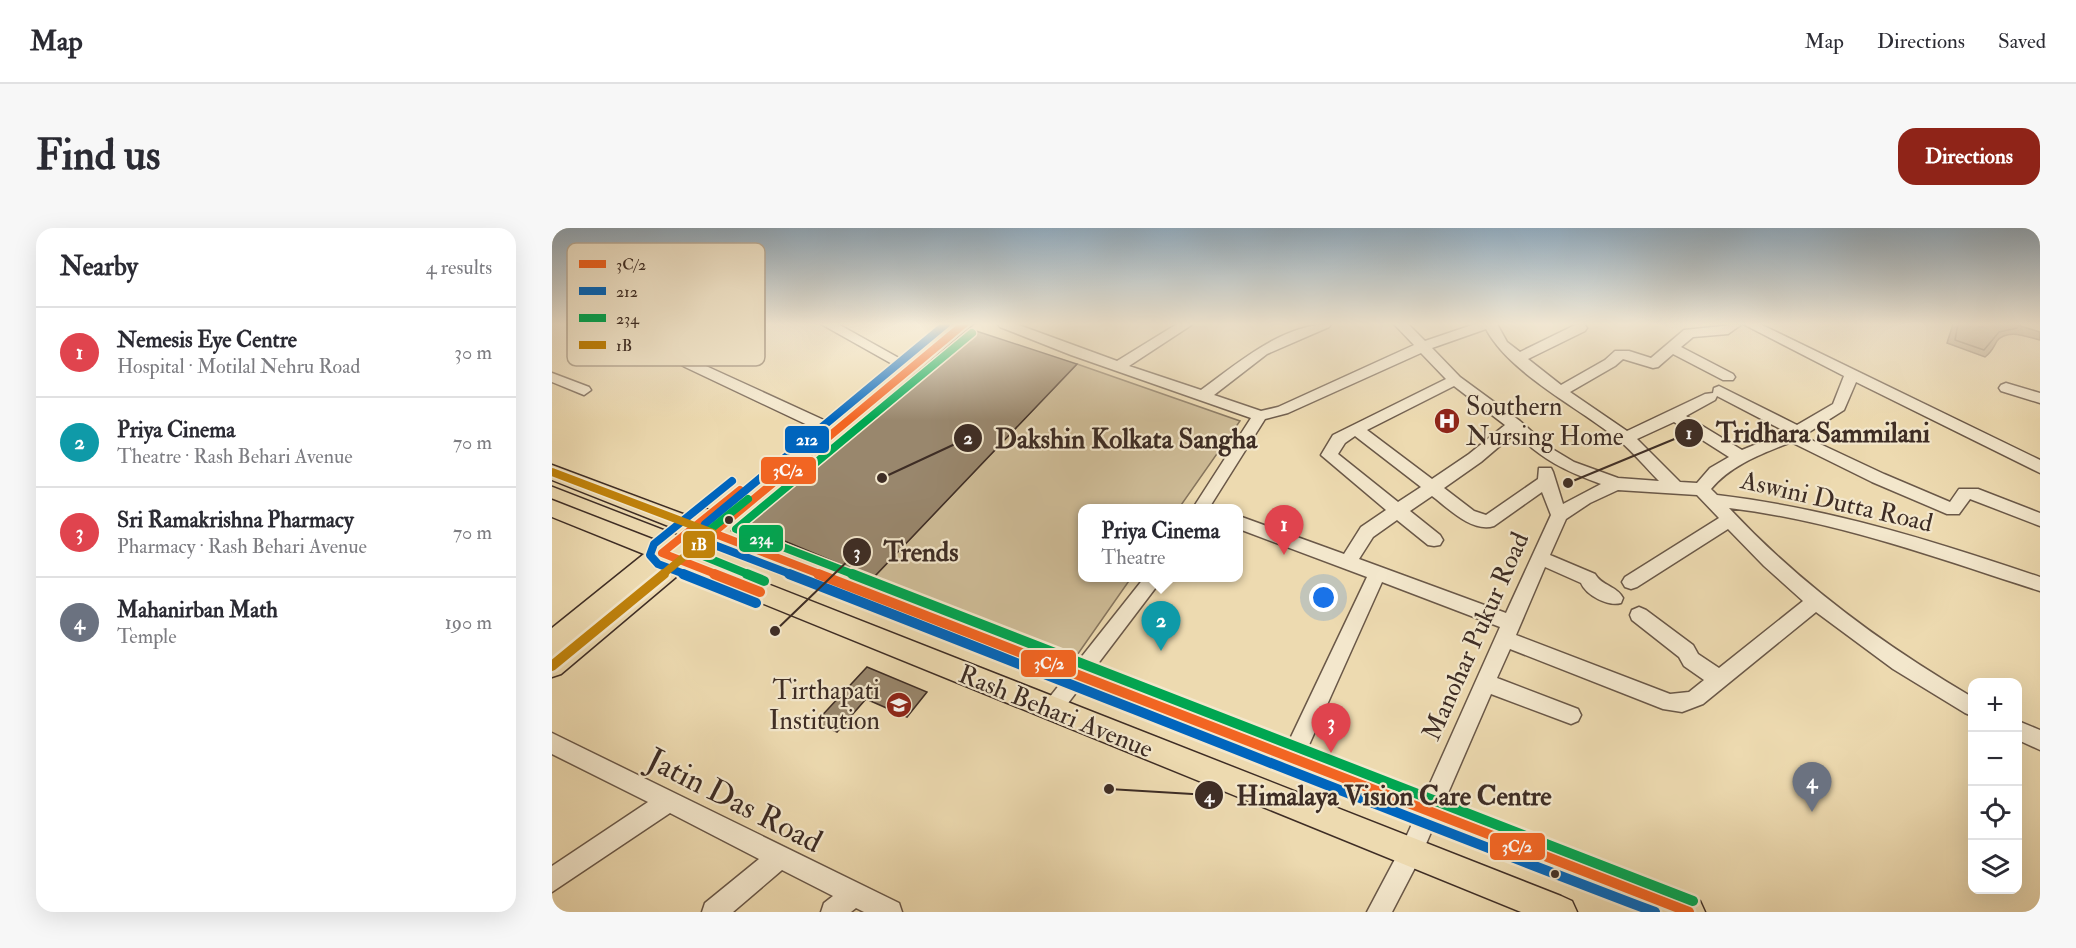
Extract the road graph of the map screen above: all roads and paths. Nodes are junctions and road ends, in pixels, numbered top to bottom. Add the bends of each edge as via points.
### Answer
1 (888, 356) edge
2 (907, 356) edge
3 (924, 356) edge
4 (1092, 356) edge
5 (1135, 356) edge
6 (1256, 356) edge
7 (1402, 356) edge
8 (1431, 356) edge
9 (1515, 356) edge
10 (1522, 356) edge
11 (1618, 356) edge
12 (1634, 356) edge
13 (1663, 356) edge
14 (1687, 356) edge
15 (1817, 356) edge
16 (1518, 358) junction
17 (899, 362) junction
18 (694, 366) edge
19 (1119, 366) junction
20 (1852, 374) junction
21 (552, 377) edge
22 (1728, 377) dead end
23 (1455, 380) junction
24 (2006, 388) dead end
25 (584, 390) dead end
26 (1560, 392) junction
27 (1202, 397) junction
28 (2040, 398) edge
29 (1260, 416) junction
30 (1675, 417) junction
31 (821, 425) junction
32 (1515, 425) junction
33 (1356, 429) junction
34 (1793, 433) junction
35 (1626, 438) junction
36 (1543, 451) junction
37 (1741, 457) junction
38 (2040, 466) edge
39 (552, 472) edge
40 (1546, 481) junction
41 (1616, 484) junction
42 (1431, 488) junction
43 (1677, 489) junction
44 (1706, 494) junction
45 (1205, 504) edge
46 (552, 508) edge
47 (1397, 509) junction
48 (1559, 515) junction
49 (1729, 520) junction
50 (2040, 520) edge
51 (1243, 524) edge
52 (704, 529) junction
53 (1434, 540) dead end
54 (671, 557) junction
55 (1541, 558) junction
56 (1348, 563) junction
57 (1377, 574) junction
58 (1151, 582) edge
59 (1631, 582) dead end
60 (2040, 584) edge
61 (1614, 598) dead end
62 (1815, 602) junction
63 (1640, 615) dead end
64 (1509, 631) junction
65 (552, 643) edge
66 (552, 666) edge
67 (1079, 674) junction
68 (1719, 679) junction
69 (1486, 683) junction
70 (1968, 705) edge
71 (1052, 709) junction
72 (1571, 715) dead end
73 (2022, 732) edge
74 (2040, 740) edge
75 (552, 743) edge
76 (1292, 758) junction
77 (668, 802) junction
78 (1428, 813) junction
79 (1412, 852) junction
80 (779, 857) junction
81 (552, 880) edge
82 (853, 894) junction
83 (714, 912) edge
84 (833, 912) edge
85 (890, 912) edge
86 (1379, 912) edge
87 (1561, 912) edge
88 (1689, 912) edge

1 - 17 street
2 - 17 main road
3 - 52 main road
4 - 19 street
5 - 19 street
6 - 27 street
7 - 29 street via 1283,410
8 - 23 street
9 - 16 street
10 - 16 street
11 - 26 street
12 - 13 street via 1653,364
14 - 22 street
15 - 20 street
16 - 26 street
17 - 31 main road
18 - 31 street
19 - 27 street
20 - 34 street via 1839,407
20 - 38 street
21 - 25 street
23 - 32 street
23 - 33 street
24 - 28 street
26 - 35 street
27 - 29 street
29 - 45 street
30 - 34 street via 1715,394
30 - 35 street
30 - 37 street
31 - 52 main road
32 - 36 street
32 - 42 street
33 - 42 street
33 - 47 street via 1339,439 1329,455
34 - 37 street
34 - 50 street via 1878,478 1953,510 1969,493
35 - 43 street
36 - 40 street
36 - 41 street via 1568,466
37 - 44 street via 1716,472
39 - 52 main road, Rash Behari Avenue
40 - 42 street via 1488,522 1468,515
40 - 48 street
41 - 43 street, Aswini Dutta Road
41 - 48 street, Aswini Dutta Road
42 - 47 street
43 - 44 street, Aswini Dutta Road
44 - 49 street
44 - 60 street, Aswini Dutta Road via 1911,541
46 - 54 main road, Rash Behari Avenue
47 - 53 street
47 - 56 street via 1366,532
48 - 55 street, Manohar Pukur Road
49 - 59 street
49 - 62 street
51 - 56 street
52 - 54 main road
52 - 67 main road, Rash Behari Avenue
54 - 65 main road
54 - 66 main road
54 - 71 main road, Rash Behari Avenue
55 - 61 street via 1589,579 1591,586
55 - 64 street, Manohar Pukur Road
56 - 57 street
57 - 64 street
57 - 76 street
58 - 67 street
62 - 68 street
62 - 70 street via 1913,674
63 - 68 street
64 - 68 street via 1671,703 1696,698
64 - 69 street, Manohar Pukur Road
67 - 71 street
67 - 76 main road, Rash Behari Avenue
69 - 72 street
69 - 78 street, Manohar Pukur Road
71 - 79 main road, Rash Behari Avenue
73 - 74 street
75 - 77 street, Jatin Das Road
76 - 78 main road, Rash Behari Avenue
77 - 80 street, Jatin Das Road
77 - 81 street
78 - 79 street, Manohar Pukur Road
78 - 88 main road, Rash Behari Avenue
79 - 86 street, Manohar Pukur Road
79 - 87 main road, Rash Behari Avenue
80 - 82 street, Jatin Das Road
80 - 83 street
82 - 84 street
82 - 85 street, Jatin Das Road

